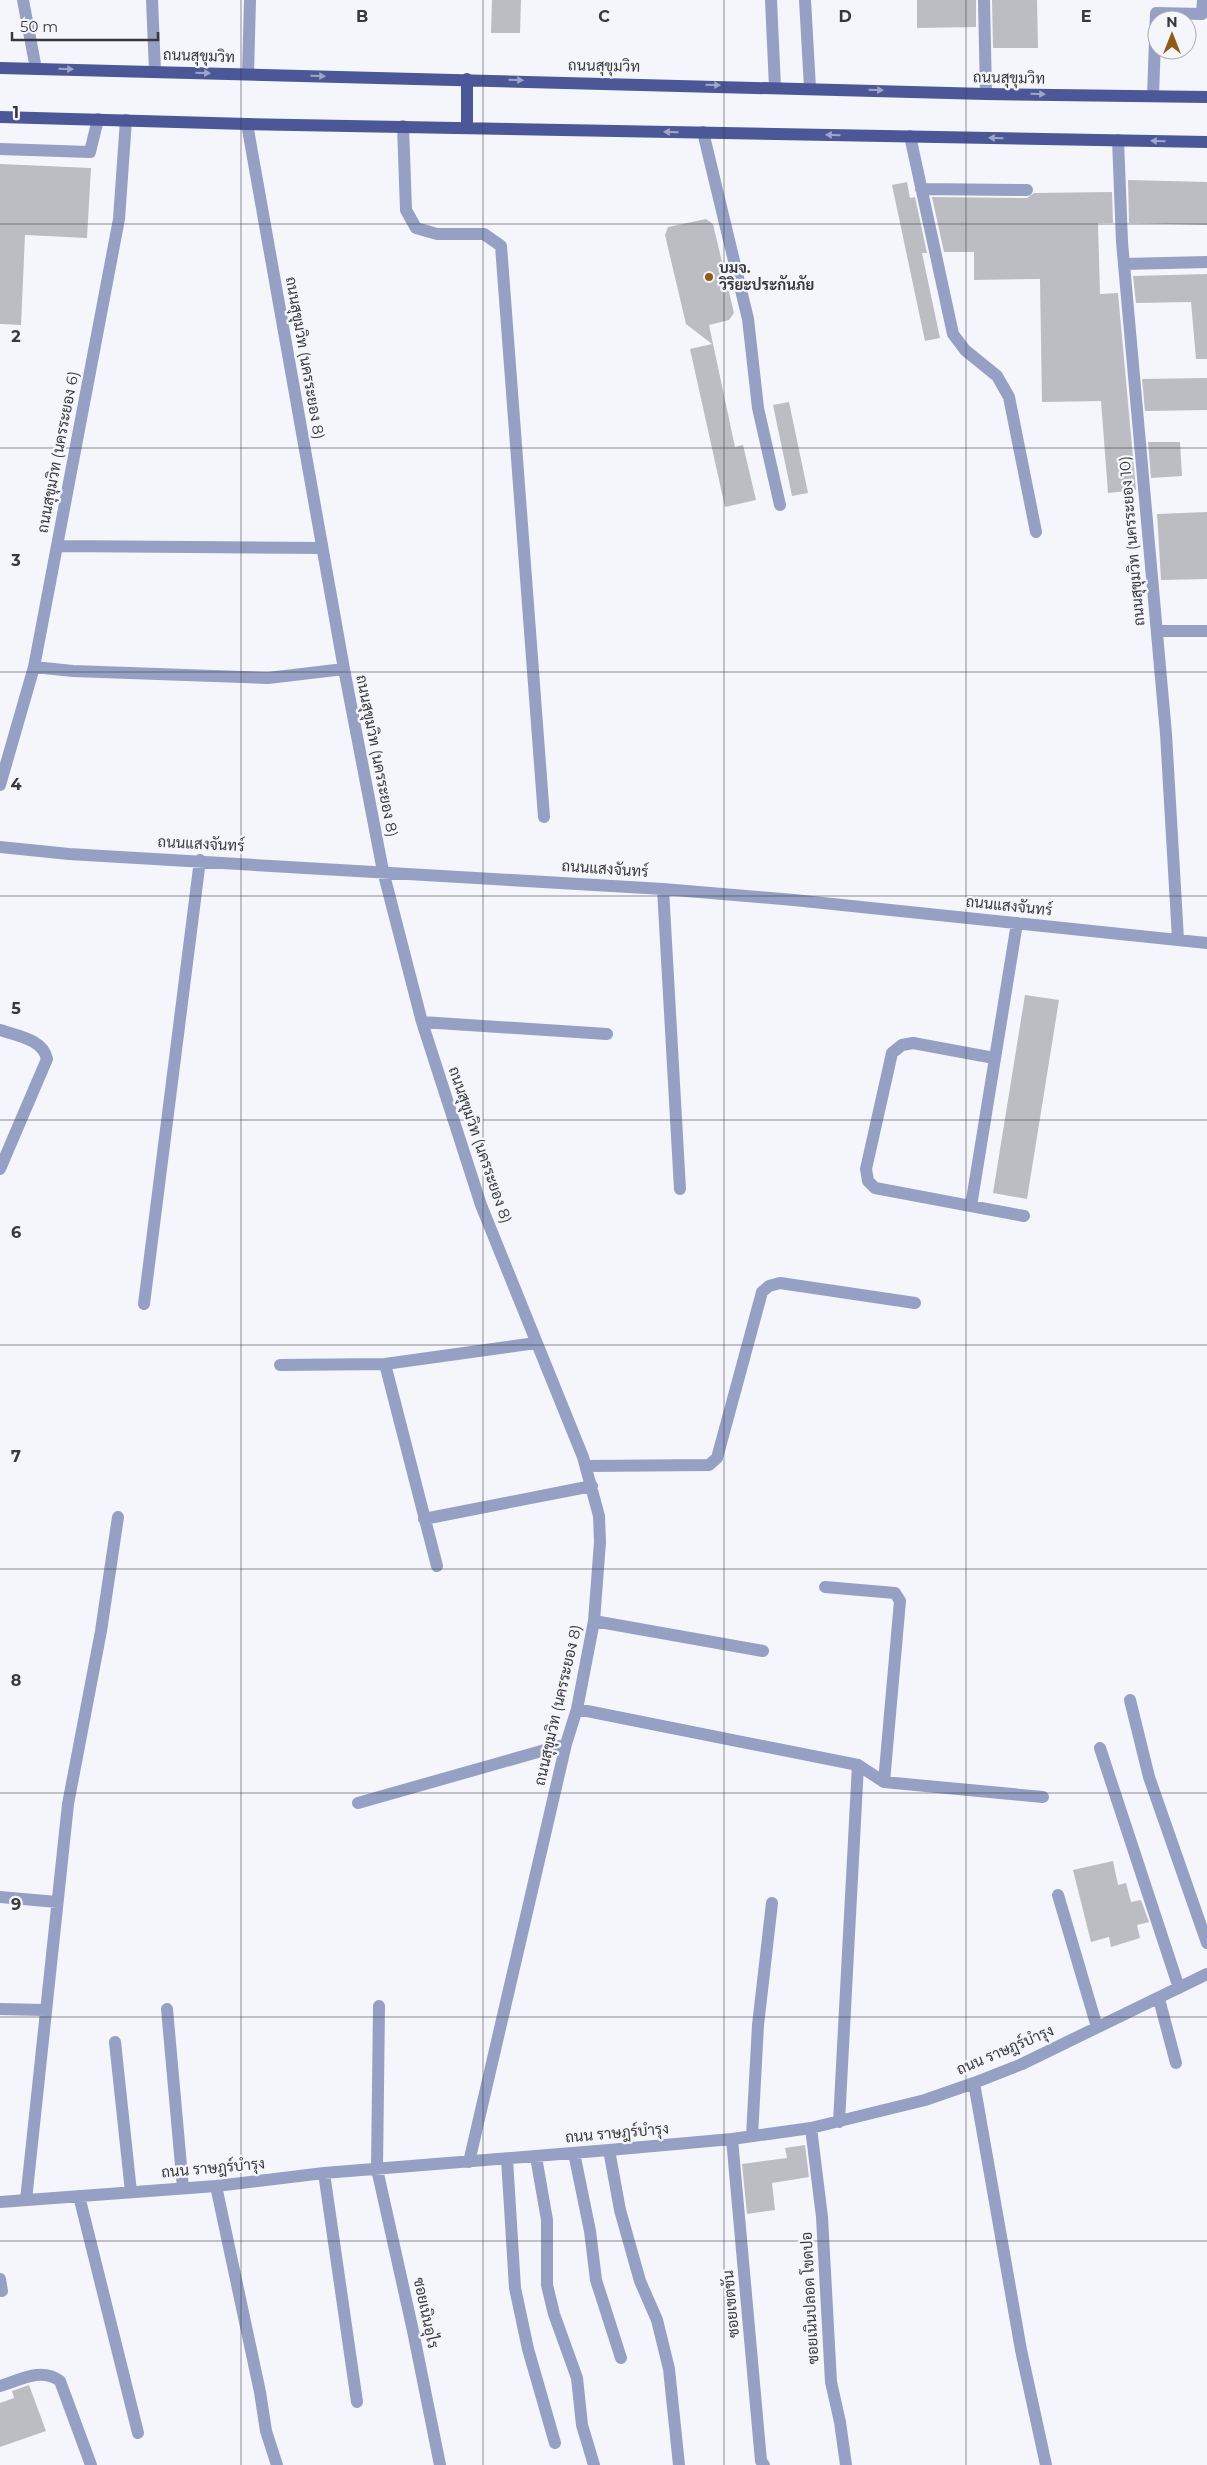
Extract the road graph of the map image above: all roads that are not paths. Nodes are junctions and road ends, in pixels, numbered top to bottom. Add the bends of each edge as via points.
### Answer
1 (23, 0) edge
2 (152, 0) edge
3 (250, 0) edge
4 (771, 0) edge
5 (805, 0) edge
6 (984, 0) edge
7 (1203, 0) edge
8 (0, 68) edge
9 (36, 68) junction
10 (155, 72) junction
11 (248, 74) junction
12 (467, 79) junction
13 (775, 87) junction
14 (810, 88) junction
15 (986, 94) junction
16 (1153, 96) junction
17 (1207, 97) edge
18 (0, 116) edge
19 (98, 119) junction
20 (126, 120) junction
21 (247, 124) junction
22 (403, 126) junction
23 (467, 127) junction
24 (703, 132) junction
25 (910, 136) junction
26 (1118, 140) junction
27 (1207, 142) edge
28 (0, 149) edge
29 (921, 189) junction
30 (1027, 190) dead end
31 (1207, 262) edge
32 (1124, 264) junction
33 (780, 505) dead end
34 (1036, 532) dead end
35 (57, 546) junction
36 (322, 548) junction
37 (1156, 631) junction
38 (1207, 631) edge
39 (34, 667) junction
40 (344, 669) junction
41 (0, 786) edge
42 (544, 817) dead end
43 (0, 847) edge
44 (200, 860) junction
45 (383, 871) junction
46 (663, 889) junction
47 (1017, 923) junction
48 (1178, 939) junction
49 (1207, 943) edge
50 (422, 1022) junction
51 (0, 1030) edge
52 (607, 1034) dead end
53 (994, 1058) junction
54 (0, 1169) edge
55 (680, 1189) dead end
56 (971, 1206) junction
57 (1024, 1216) dead end
58 (915, 1303) dead end
59 (144, 1304) dead end
60 (536, 1343) junction
61 (385, 1364) junction
62 (280, 1365) dead end
63 (586, 1466) junction
64 (592, 1486) junction
65 (118, 1517) dead end
66 (424, 1519) junction
67 (436, 1566) dead end
68 (825, 1588) dead end
69 (594, 1621) junction
70 (763, 1651) dead end
71 (1130, 1700) dead end
72 (577, 1708) junction
73 (566, 1744) junction
74 (1100, 1748) dead end
75 (858, 1765) junction
76 (884, 1782) junction
77 (1043, 1797) dead end
78 (358, 1803) dead end
79 (1058, 1894) dead end
80 (0, 1897) edge
81 (57, 1902) junction
82 (772, 1903) dead end
83 (1207, 1944) edge
84 (1207, 1974) edge
85 (1179, 1988) junction
86 (1159, 1998) junction
87 (379, 2006) dead end
88 (0, 2008) edge
89 (167, 2009) dead end
90 (45, 2010) junction
91 (1097, 2027) junction
92 (115, 2042) dead end
93 (1176, 2063) dead end
94 (974, 2083) junction
95 (840, 2122) junction
96 (811, 2128) junction
97 (752, 2136) junction
98 (732, 2139) junction
99 (609, 2150) junction
100 (574, 2154) junction
101 (536, 2157) junction
102 (507, 2159) junction
103 (470, 2162) junction
104 (377, 2169) junction
105 (324, 2173) junction
106 (216, 2186) junction
107 (182, 2188) junction
108 (131, 2192) junction
109 (79, 2196) junction
110 (26, 2200) junction
111 (0, 2202) edge
112 (621, 2358) dead end
113 (0, 2386) edge
114 (357, 2402) dead end
115 (138, 2433) dead end
116 (555, 2443) dead end
117 (91, 2465) edge
118 (277, 2465) edge
119 (440, 2465) edge
120 (594, 2465) edge
121 (679, 2465) edge
122 (764, 2465) edge
123 (846, 2465) edge
124 (1046, 2465) edge

1 - 9 street
2 - 10 street
3 - 11 street
4 - 13 street
5 - 14 street
6 - 15 street
7 - 16 street via 1202,14 1156,13
8 - 9 main road, ถนนสุขุมวิท
9 -> 10 main road, ถนนสุขุมวิท
10 -> 11 main road, ถนนสุขุมวิท
11 -> 12 main road, ถนนสุขุมวิท
12 -> 13 main road, ถนนสุขุมวิท
12 - 23 main road
13 - 14 main road, ถนนสุขุมวิท
14 -> 15 main road, ถนนสุขุมวิท
15 -> 16 main road, ถนนสุขุมวิท
16 - 17 main road, ถนนสุขุมวิท
18 - 19 main road
19 - 20 main road
19 - 28 street via 90,152
20 - 21 main road
20 - 35 street, ถนนสุขุมวิท (นครระยอง 6) via 119,219
21 - 22 main road
21 - 36 street, ถนนสุขุมวิท (นครระยอง 8)
22 - 23 main road
22 - 42 street via 406,210 416,228 436,234 484,234 501,246
24 -> 23 main road
25 -> 24 main road
24 - 33 street via 748,320 758,408
26 -> 25 main road
25 - 29 street
27 -> 26 main road
26 - 32 street, ถนนสุขุมวิท (นครระยอง 10)
29 - 30 street
29 - 34 street via 953,334 965,350 997,376 1009,397
31 - 32 street
32 - 37 street, ถนนสุขุมวิท (นครระยอง 10)
35 - 36 street
35 - 39 street, ถนนสุขุมวิท (นครระยอง 6)
36 - 40 street, ถนนสุขุมวิท (นครระยอง 8)
37 - 38 street
37 - 48 street, ถนนสุขุมวิท (นครระยอง 10) via 1166,734
39 - 40 street via 268,678
39 - 41 street, ถนนสุขุมวิท (นครระยอง 6)
40 - 45 street, ถนนสุขุมวิท (นครระยอง 8)
43 - 44 street, ถนนแสงจันทร์ via 69,854
44 - 45 street, ถนนแสงจันทร์
44 - 59 street
45 - 46 street, ถนนแสงจันทร์
45 - 50 street, ถนนสุขุมวิท (นครระยอง 8)
46 - 47 street, ถนนแสงจันทร์
46 - 55 street
47 - 48 street, ถนนแสงจันทร์
47 - 53 street
48 - 49 street, ถนนแสงจันทร์
50 - 52 street
50 - 60 street, ถนนสุขุมวิท (นครระยอง 8) via 481,1204
51 - 54 street via 40,1044 48,1058
53 - 56 street
53 - 56 street via 913,1043 902,1045 892,1053 866,1169 868,1181 875,1188
56 - 57 street
58 - 63 street via 780,1283 769,1286 762,1292 717,1458 709,1465
60 - 61 street
60 - 63 street, ถนนสุขุมวิท (นครระยอง 8)
61 - 62 street
61 - 66 street
63 - 64 street, ถนนสุขุมวิท (นครระยอง 8)
64 - 66 street
64 - 69 street, ถนนสุขุมวิท (นครระยอง 8) via 599,1516 600,1542
65 - 81 street via 101,1631 68,1804
66 - 67 street
68 - 76 street via 895,1593 900,1601
69 - 70 street
69 - 72 street, ถนนสุขุมวิท (นครระยอง 8)
71 - 83 street via 1151,1785
72 - 73 street, ถนนสุขุมวิท (นครระยอง 8)
72 - 75 street
73 - 78 street
73 - 103 street, ถนนสุขุมวิท (นครระยอง 8)
74 - 85 street
75 - 76 street
75 - 95 street
76 - 77 street
79 - 91 street
80 - 81 street
81 - 90 street
82 - 97 street via 758,2025
84 - 85 street, ถนน ราษฎร์บำรุง
85 - 86 street, ถนน ราษฎร์บำรุง
86 - 91 street, ถนน ราษฎร์บำรุง
86 - 93 street
87 - 104 street, ซอยเนินอุไร
88 - 90 street
89 - 107 street
90 - 110 street
91 - 94 street, ถนน ราษฎร์บำรุง via 1022,2064
92 - 108 street
94 - 95 street, ถนน ราษฎร์บำรุง via 925,2100
94 - 124 street
95 - 96 street, ถนน ราษฎร์บำรุง
96 - 97 street, ถนน ราษฎร์บำรุง
96 - 123 street, ซอยเนินปลอด โขดปอ via 822,2217 831,2382
97 - 98 street, ถนน ราษฎร์บำรุง
98 - 99 street, ถนน ราษฎร์บำรุง
98 - 122 street, ซอยเขตขัน via 761,2461
99 - 100 street, ถนน ราษฎร์บำรุง
99 - 121 street via 620,2210 640,2281 658,2320 669,2369
100 - 101 street, ถนน ราษฎร์บำรุง
100 - 112 street via 590,2231 596,2280
101 - 102 street, ถนน ราษฎร์บำรุง
101 - 120 street via 547,2220 547,2285 577,2378 582,2425
102 - 103 street, ถนน ราษฎร์บำรุง
102 - 116 street via 515,2288 528,2349
103 - 104 street, ถนน ราษฎร์บำรุง
104 - 105 street, ถนน ราษฎร์บำรุง
104 - 119 street, ซอยเนินอุไร
105 - 106 street, ถนน ราษฎร์บำรุง
105 - 114 street
106 - 107 street, ถนน ราษฎร์บำรุง
106 - 118 street via 266,2431
107 - 108 street, ถนน ราษฎร์บำรุง
108 - 109 street, ถนน ราษฎร์บำรุง
109 - 110 street, ถนน ราษฎร์บำรุง
109 - 115 street
110 - 111 street, ถนน ราษฎร์บำรุง
113 - 117 street via 43,2373 60,2382

